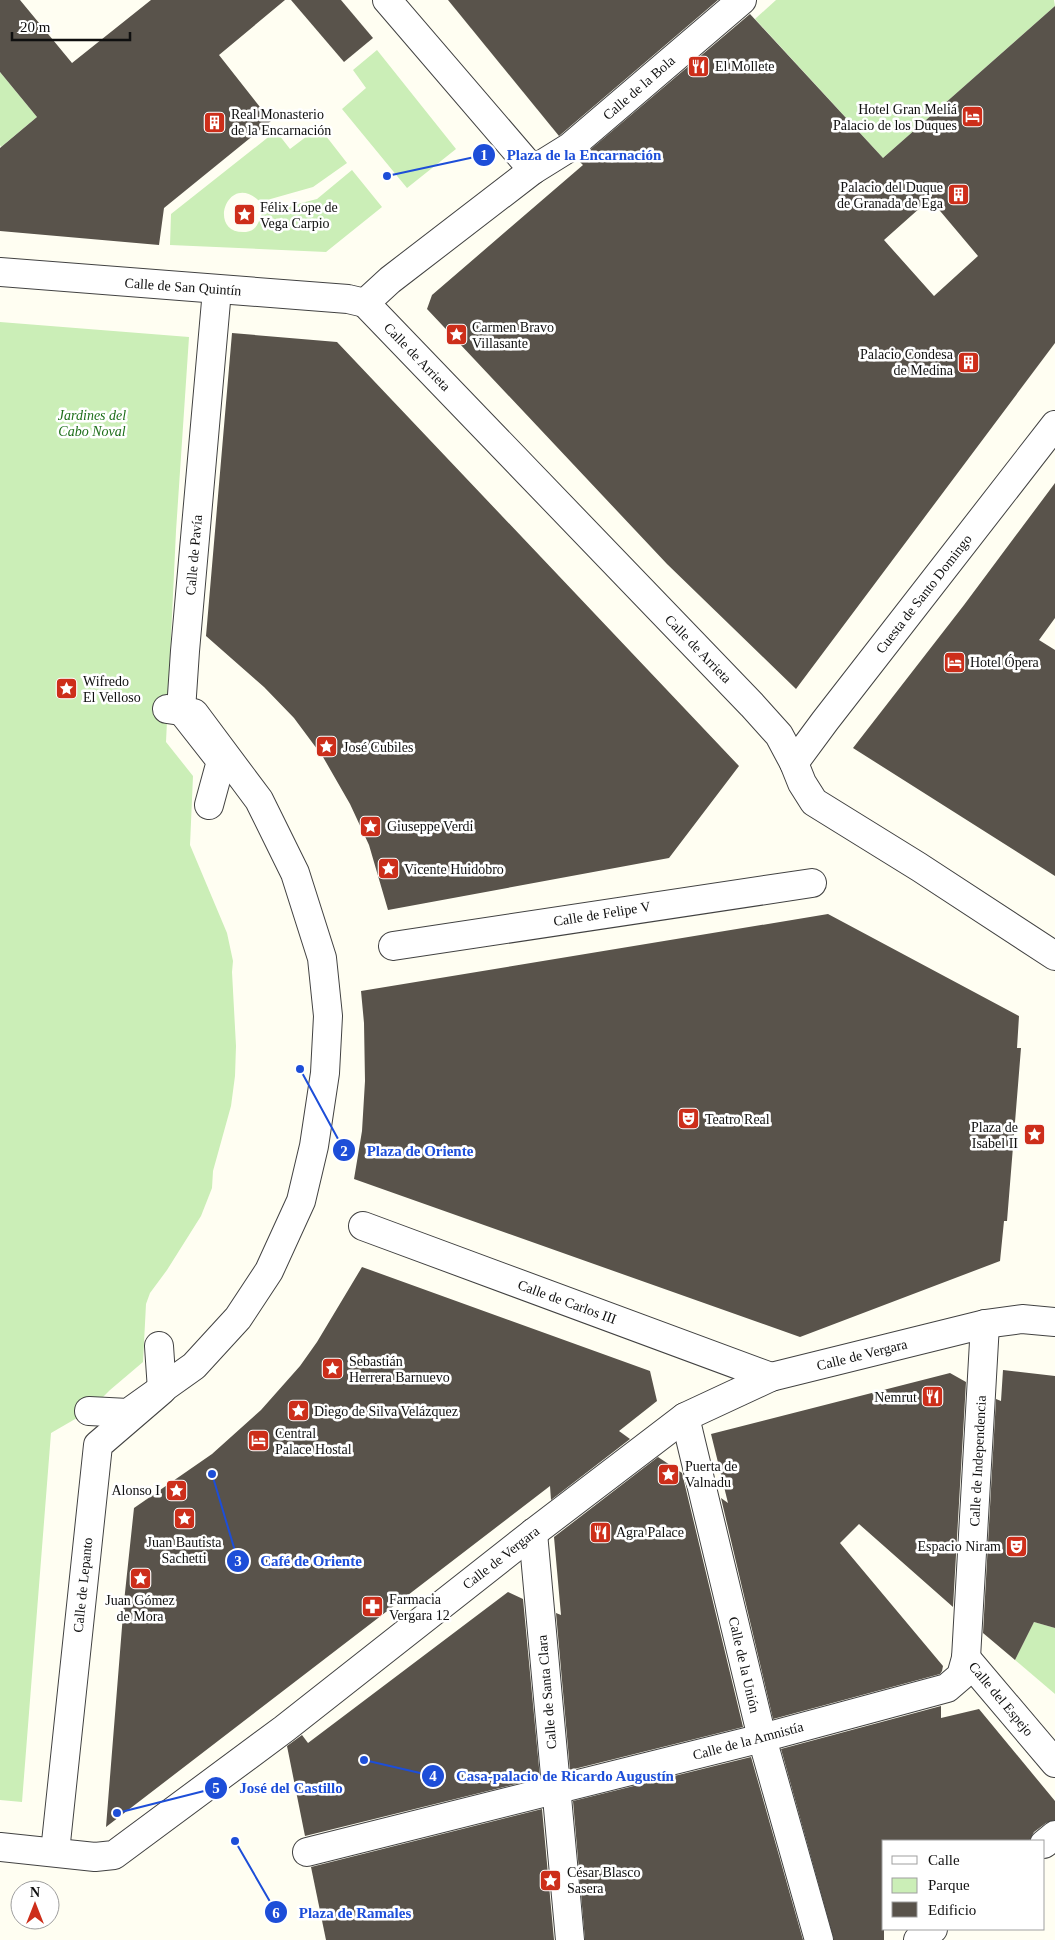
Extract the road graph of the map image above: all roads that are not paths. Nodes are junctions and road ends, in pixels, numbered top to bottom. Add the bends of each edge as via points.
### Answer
1 (742, 0) edge
2 (394, 9) edge
3 (533, 170) junction
4 (0, 272) edge
5 (217, 290) junction
6 (366, 303) junction
7 (1055, 425) edge
8 (174, 710) junction
9 (794, 763) junction
10 (209, 805) dead end
11 (812, 883) dead end
12 (393, 946) dead end
13 (1055, 956) edge
14 (364, 1226) dead end
15 (1055, 1322) edge
16 (985, 1324) junction
17 (158, 1346) dead end
18 (771, 1377) junction
19 (162, 1390) junction
20 (89, 1411) dead end
21 (685, 1417) junction
22 (533, 1533) junction
23 (966, 1658) junction
24 (762, 1738) junction
25 (1055, 1763) edge
26 (556, 1790) junction
27 (1055, 1835) edge
28 (1045, 1843) edge
29 (0, 1847) edge
30 (55, 1852) junction
31 (307, 1852) dead end
32 (932, 1930) edge
33 (570, 1940) edge
34 (818, 1940) edge
35 (918, 1940) edge

1 - 3 street, Calle de la Bola via 570,147
2 - 3 street
3 - 6 street, Calle de la Bola via 390,280
4 - 5 street, Calle de San Quintín
5 - 6 street, Calle de San Quintín
5 - 8 street, Calle de Pavía via 185,651
6 - 9 street, Calle de Arrieta via 752,705 779,735
7 - 9 street, Cuesta de Santo Domingo
8 - 10 street via 221,761
8 - 19 street via 194,713 258,800 295,873 322,958 328,1016 325,1073 314,1146 301,1201 269,1271 238,1318 194,1366
9 - 13 street, Calle de Arrieta via 814,802
11 - 12 street, Calle de Felipe V
14 - 18 street, Calle de Carlos III
15 - 16 street via 1022,1319
16 - 18 street, Calle de Vergara
16 - 23 street, Calle de Independencia
17 - 19 street
18 - 21 street, Calle de Vergara
19 - 20 street via 128,1413
19 - 30 street, Calle de Lepanto via 98,1445
21 - 22 street, Calle de Vergara
21 - 24 street, Calle de la Unión
22 - 26 street, Calle de Santa Clara
22 - 30 street, Calle de Vergara via 284,1729 114,1855 95,1857
23 - 24 street, Calle de la Amnistía via 962,1676 946,1688
23 - 25 street, Calle del Espejo
24 - 26 street, Calle de la Amnistía
24 - 34 street, Calle de la Unión
26 - 31 street, Calle de la Amnistía
26 - 33 street, Calle de Santa Clara
27 - 28 street
29 - 30 street, Calle de Vergara
32 - 35 street

